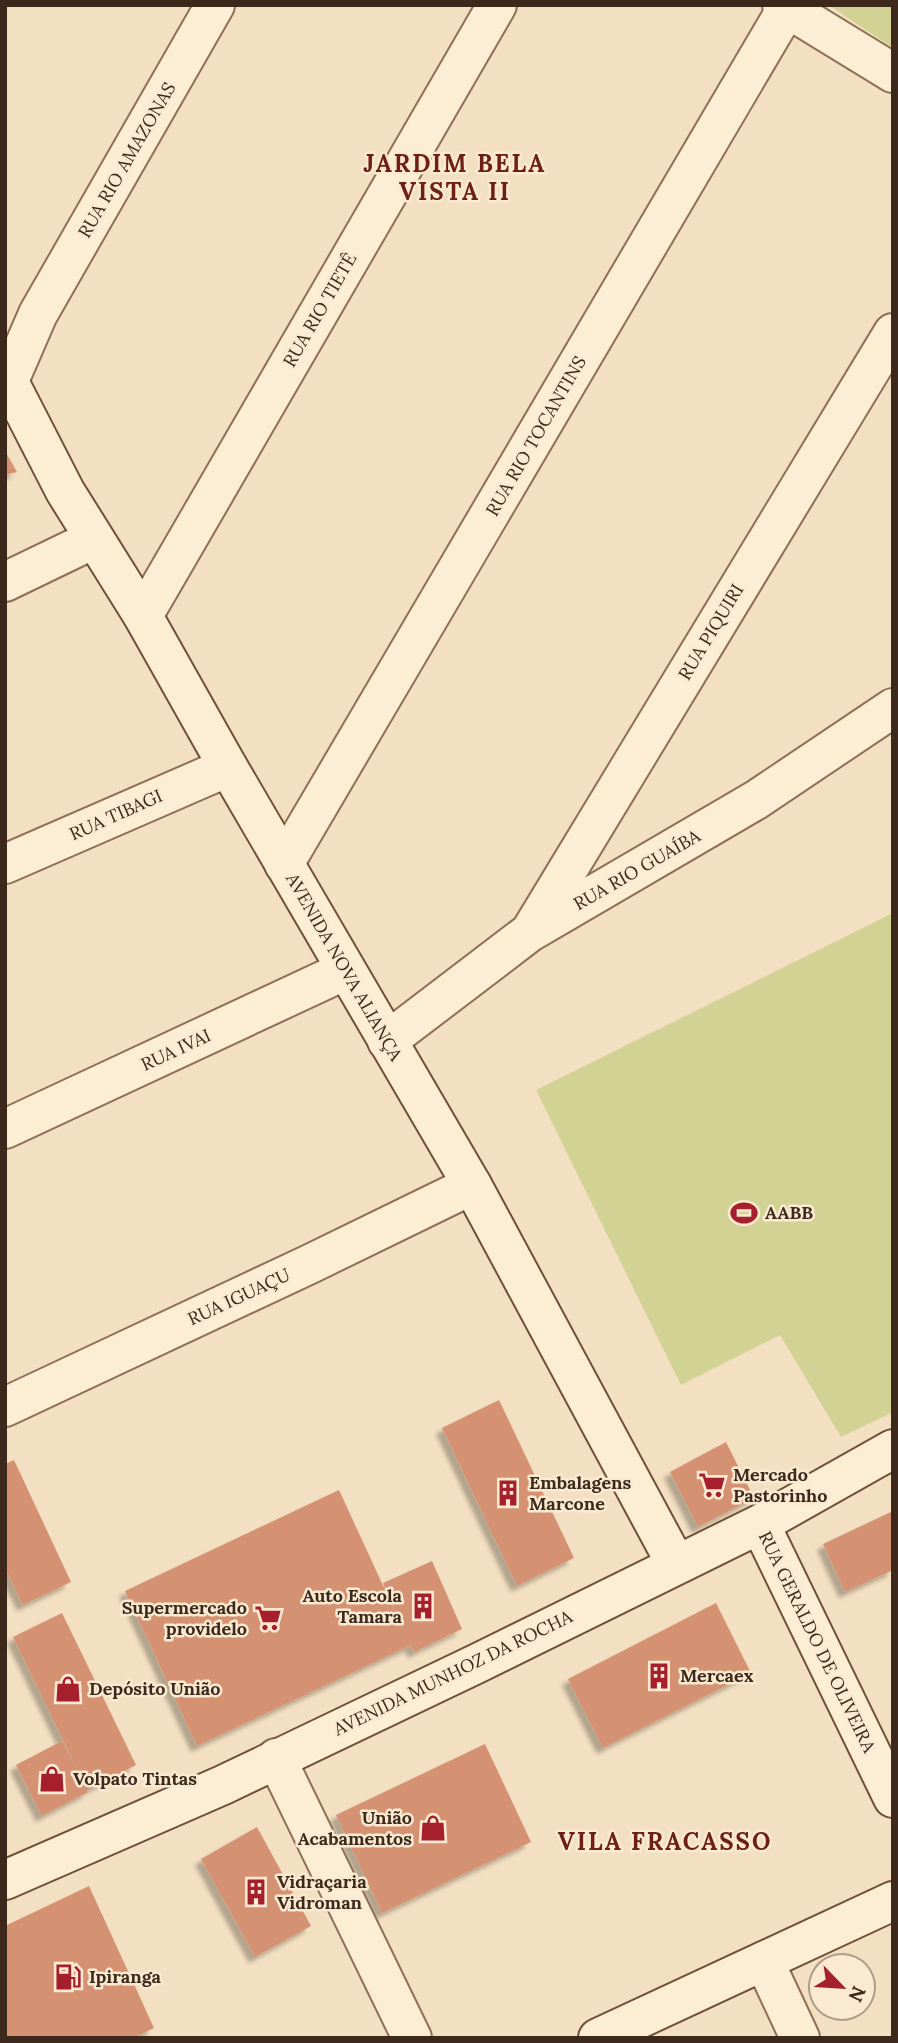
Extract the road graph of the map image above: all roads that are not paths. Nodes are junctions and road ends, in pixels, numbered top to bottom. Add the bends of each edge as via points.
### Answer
1 (215, 5) edge
2 (497, 5) edge
3 (785, 7) edge
4 (893, 73) edge
5 (38, 314) junction
6 (893, 333) edge
7 (5, 339) edge
8 (7, 379) edge
9 (94, 539) junction
10 (5, 582) edge
11 (143, 616) junction
12 (893, 708) edge
13 (228, 767) junction
14 (5, 864) edge
15 (284, 864) junction
16 (530, 932) junction
17 (346, 970) junction
18 (387, 1041) junction
19 (5, 1129) edge
20 (471, 1185) junction
21 (5, 1407) edge
22 (893, 1449) edge
23 (760, 1524) junction
24 (676, 1564) junction
25 (276, 1758) junction
26 (893, 1798) edge
27 (5, 1880) edge
28 (893, 1902) edge
29 (764, 1961) junction
30 (412, 2038) edge
31 (598, 2038) edge
32 (800, 2038) edge

1 - 5 street, RUA RIO AMAZONAS
2 - 11 street, RUA RIO TIETÊ
3 - 4 street
3 - 15 street, RUA RIO TOCANTINS
5 - 7 street, RUA RIO AMAZONAS
5 - 8 street, RUA RIO AMAZONAS
6 - 16 street, RUA PIQUIRI
8 - 9 street, AVENIDA NOVA ALIANÇA
9 - 10 street
9 - 11 street, AVENIDA NOVA ALIANÇA
11 - 13 street, AVENIDA NOVA ALIANÇA
12 - 16 street, RUA RIO GUAÍBA via 756,800
13 - 14 street, RUA TIBAGI
13 - 15 street, AVENIDA NOVA ALIANÇA
15 - 17 street, AVENIDA NOVA ALIANÇA
16 - 18 street, RUA RIO GUAÍBA
17 - 18 street, AVENIDA NOVA ALIANÇA
17 - 19 street, RUA IVAI
18 - 20 street, AVENIDA NOVA ALIANÇA
20 - 21 street, RUA IGUAÇU
20 - 24 street, AVENIDA NOVA ALIANÇA
22 - 23 street, AVENIDA MUNHOZ DA ROCHA
23 - 24 street, AVENIDA MUNHOZ DA ROCHA
23 - 26 street, RUA GERALDO DE OLIVEIRA
24 - 25 street, AVENIDA MUNHOZ DA ROCHA
25 - 27 street, AVENIDA MUNHOZ DA ROCHA
25 - 30 street
28 - 29 street
29 - 31 street
29 - 32 street

